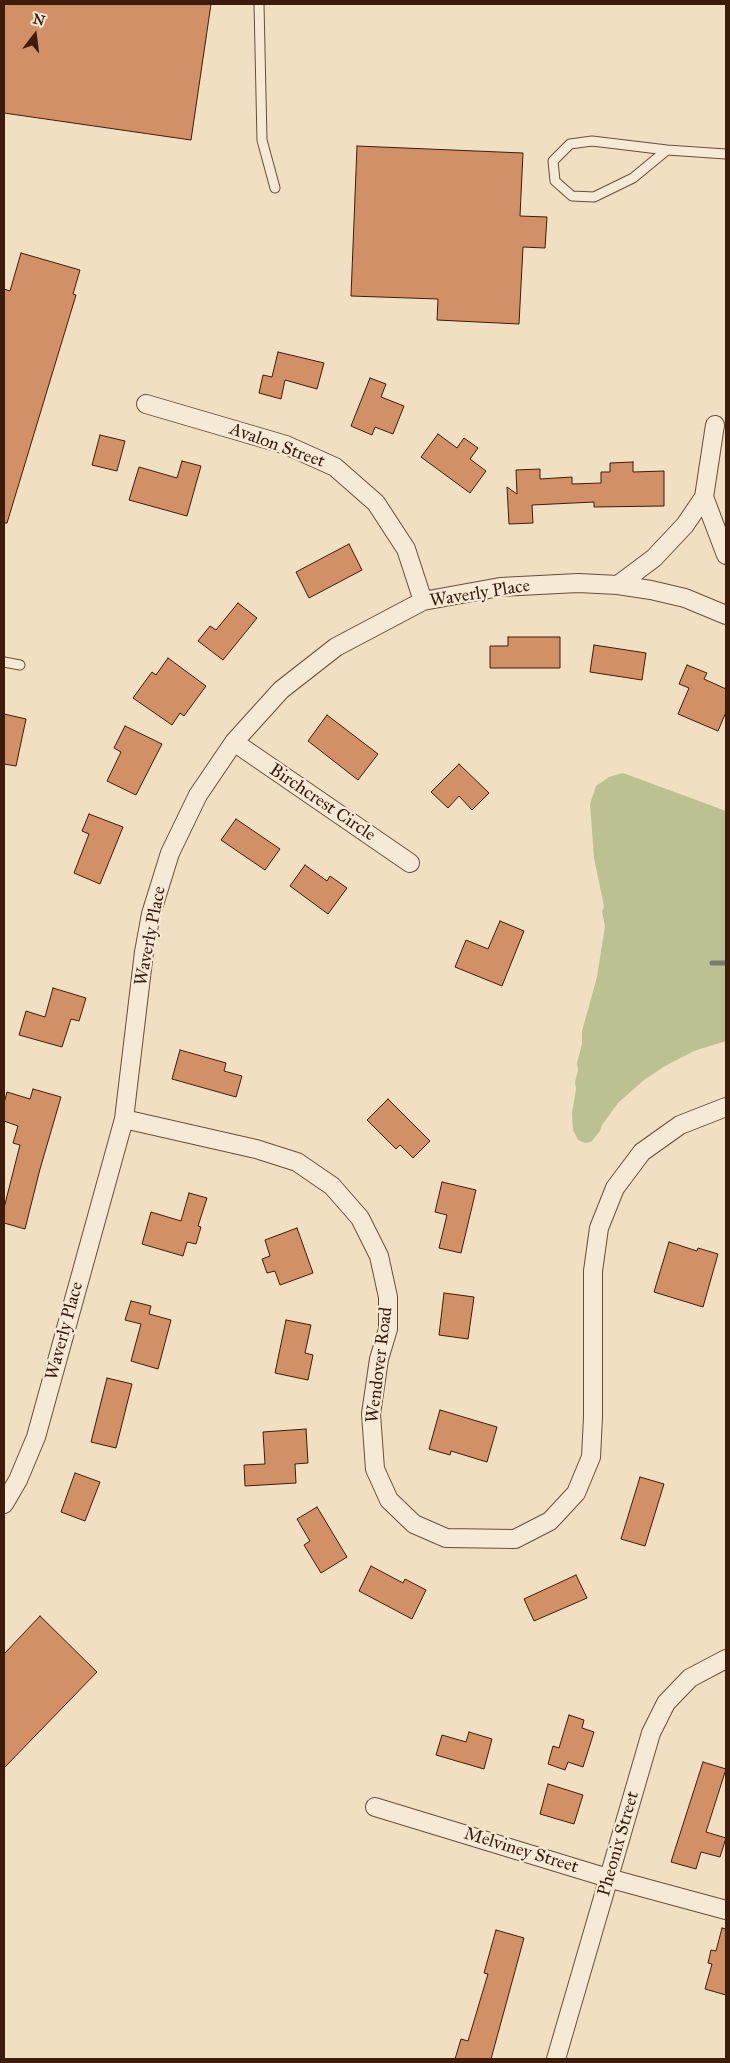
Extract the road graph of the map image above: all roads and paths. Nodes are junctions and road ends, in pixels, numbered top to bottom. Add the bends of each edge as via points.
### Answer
1 (259, 4) edge
2 (666, 150) junction
3 (726, 154) edge
4 (275, 188) dead end
5 (146, 404) dead end
6 (715, 424) dead end
7 (704, 497) junction
8 (726, 555) edge
9 (618, 585) junction
10 (423, 601) junction
11 (726, 615) edge
12 (4, 662) edge
13 (20, 665) dead end
14 (234, 742) junction
15 (410, 863) dead end
16 (726, 1107) edge
17 (124, 1119) junction
18 (4, 1504) edge
19 (726, 1659) edge
20 (375, 1807) dead end
21 (608, 1878) junction
22 (726, 1910) edge
23 (556, 2059) edge

1 - 4 lane via 262,140
2 - 2 lane via 592,141 570,144 554,161 555,182 572,196 594,197 633,178
2 - 3 lane
5 - 10 street, Avalon Street via 286,445 335,467 376,504 406,549
6 - 7 street
7 - 8 street
7 - 9 street via 685,525 654,558
9 - 10 street, Waverly Place via 578,582 500,587
9 - 11 street, Waverly Place via 685,598
10 - 14 street, Waverly Place via 336,647 280,690
12 - 13 lane
14 - 15 street, Birchcrest Circle
14 - 17 street, Waverly Place via 194,803 170,853 151,914
16 - 17 street, Wendover Road via 680,1125 642,1152 615,1188 599,1228 593,1271 594,1417 590,1457 576,1493 550,1522 515,1539 446,1538 414,1524 389,1500 375,1469 371,1414 379,1359 388,1329 388,1297 376,1248 360,1218 332,1186 297,1162 256,1149
17 - 18 street, Waverly Place via 36,1437
19 - 21 street, Pheonix Street via 690,1678 666,1703 651,1734
20 - 21 street, Melviney Street
21 - 22 street, Melviney Street
21 - 23 street, Pheonix Street

